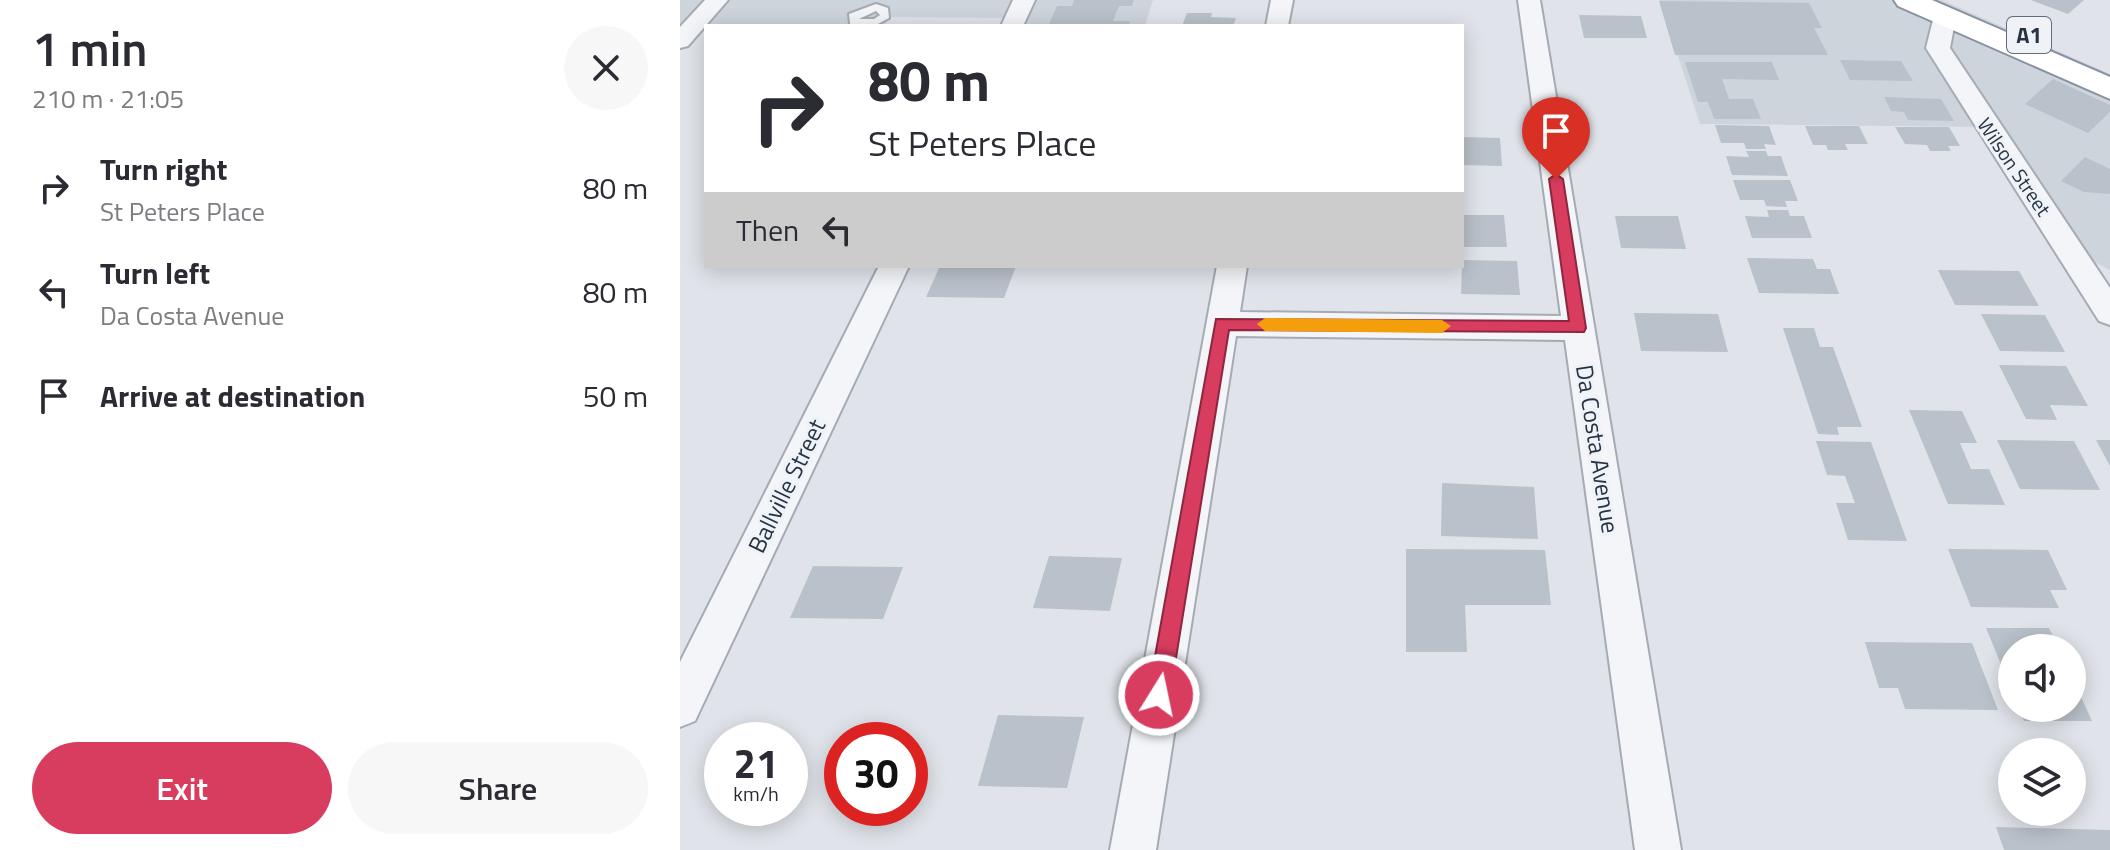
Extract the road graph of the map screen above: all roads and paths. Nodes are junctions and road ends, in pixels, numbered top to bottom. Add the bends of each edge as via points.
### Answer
1 (717, 0) edge
2 (1024, 0) edge
3 (1282, 0) edge
4 (1529, 0) edge
5 (1908, 0) edge
6 (1947, 8) edge
7 (1013, 24) edge
8 (1277, 24) edge
9 (680, 41) edge
10 (2110, 70) edge
11 (2110, 89) edge
12 (2068, 248) junction
13 (893, 268) edge
14 (1232, 268) edge
15 (2110, 270) edge
16 (2110, 313) edge
17 (1221, 324) junction
18 (1578, 328) junction
19 (680, 706) edge
20 (1133, 850) edge
21 (1658, 850) edge

1 - 9 street
2 - 7 street
3 - 8 street
4 - 18 street, Da Costa Avenue
5 - 6 highway, A1
6 - 10 highway, A1
6 - 11 highway, A1
6 - 12 street, Wilson Street via 1938,48
12 - 15 street
12 - 16 street, Wilson Street
13 - 19 street, Ballville Street
14 - 17 street
17 - 18 street
17 - 20 street
18 - 21 street, Da Costa Avenue

